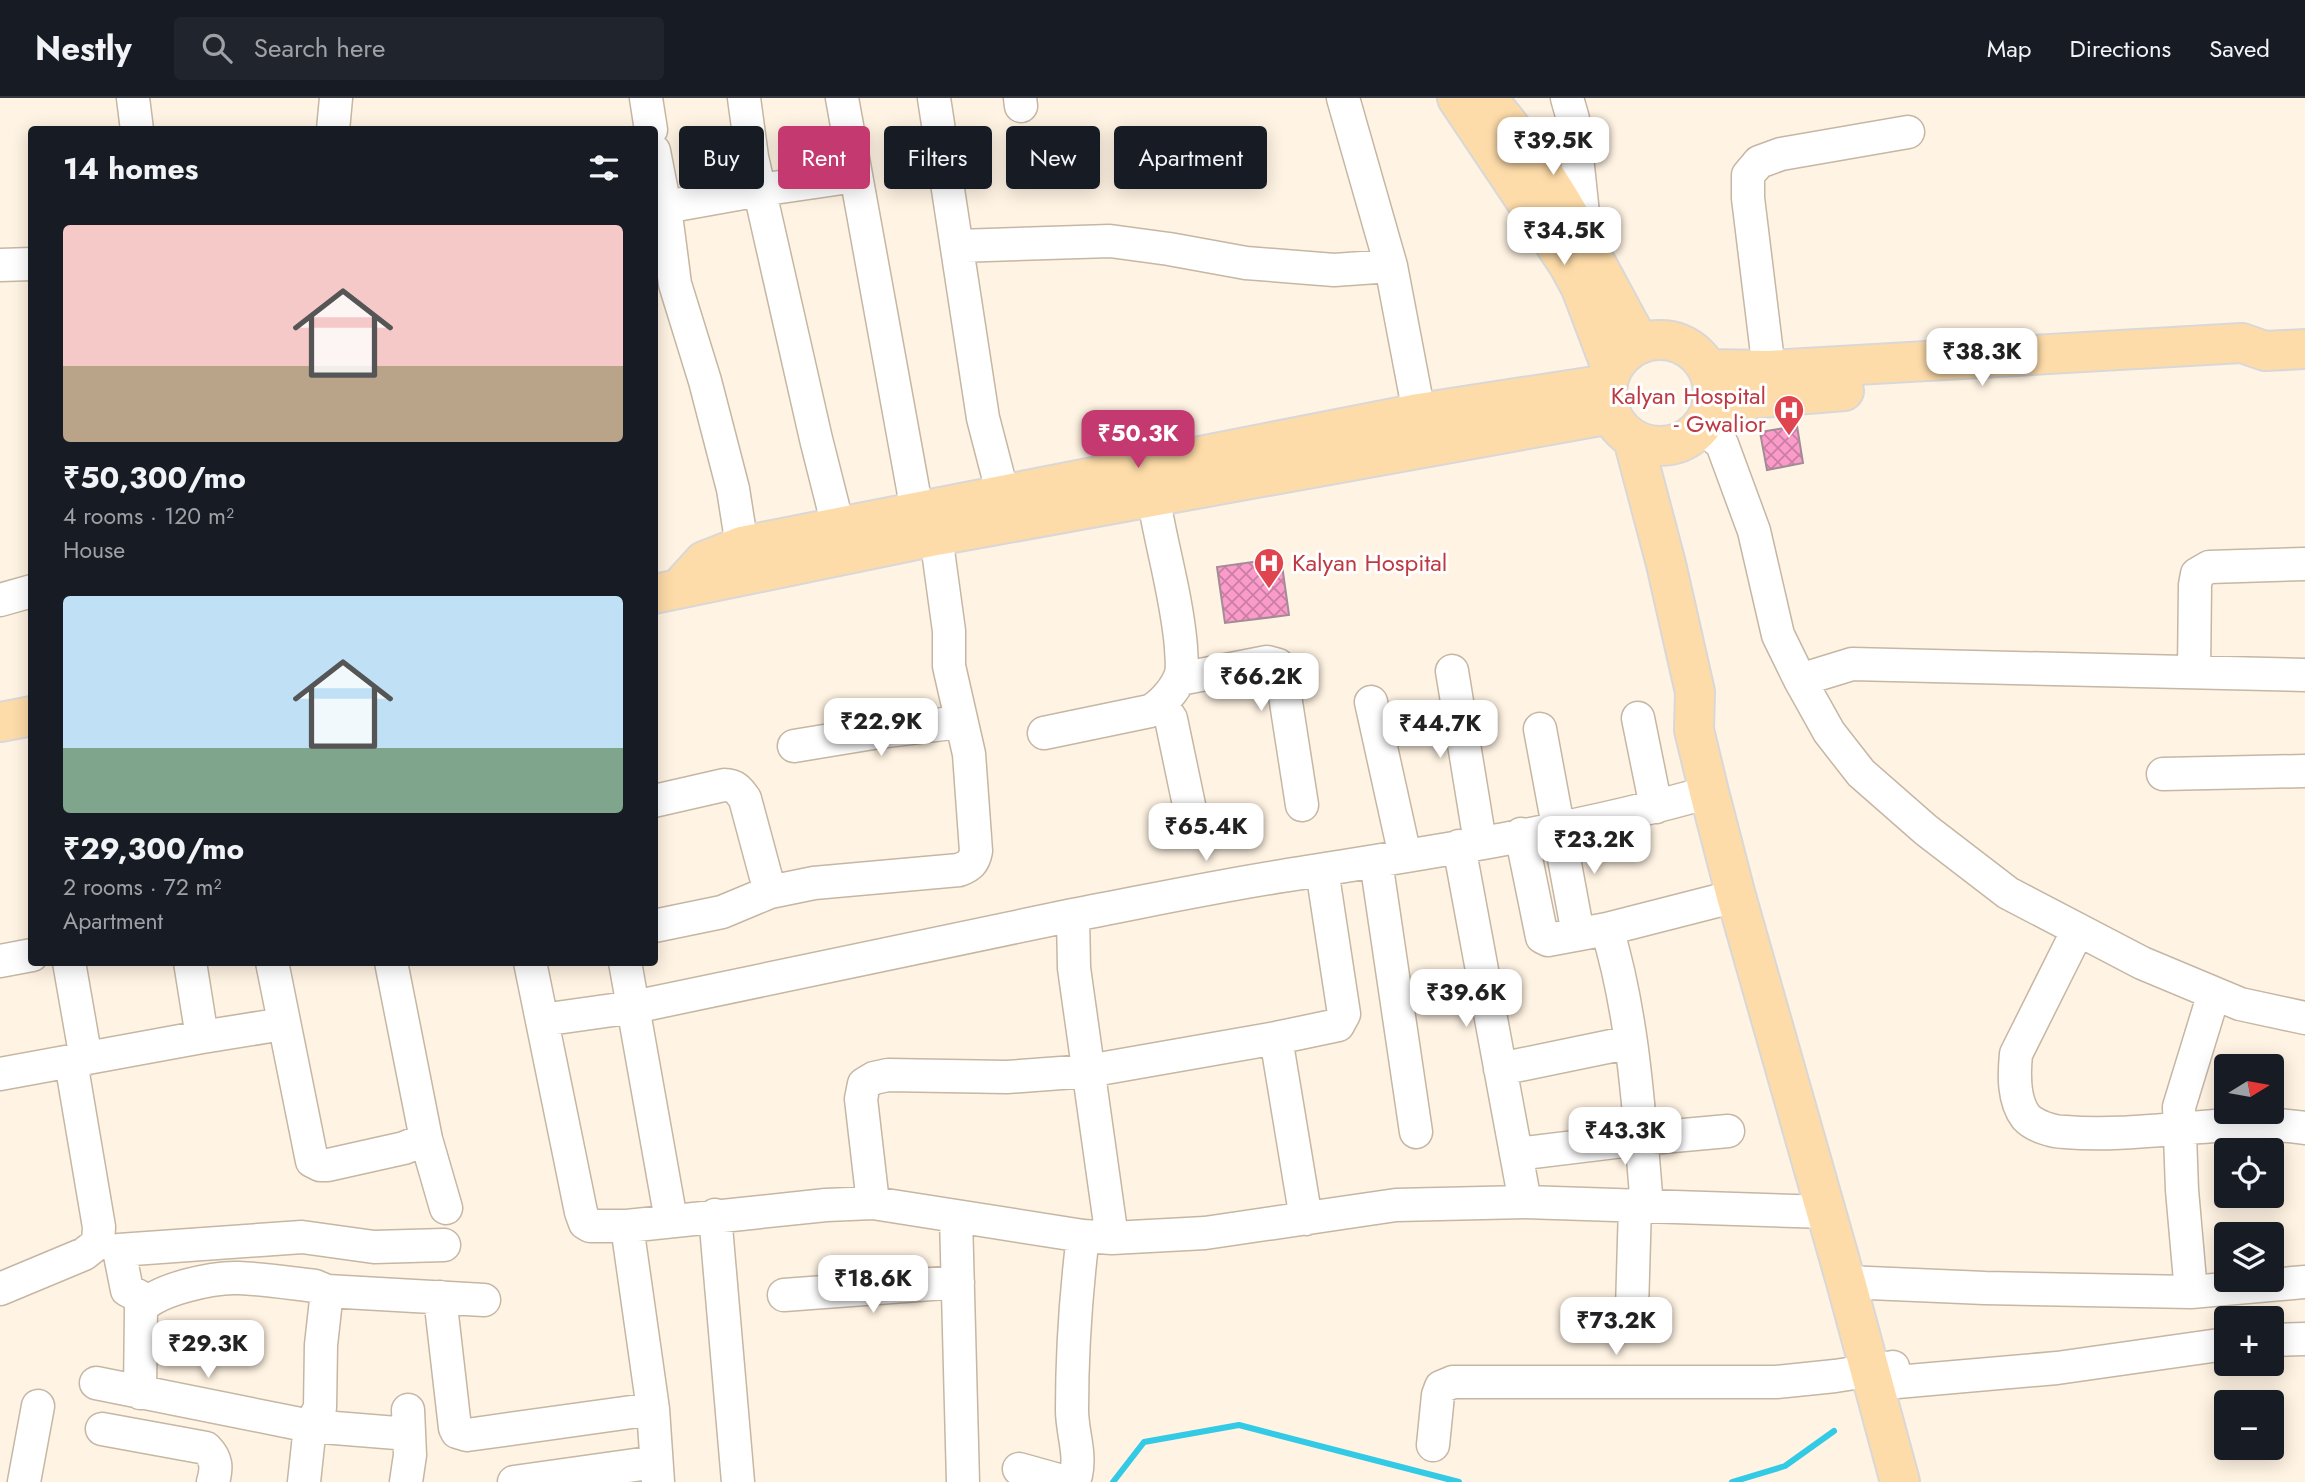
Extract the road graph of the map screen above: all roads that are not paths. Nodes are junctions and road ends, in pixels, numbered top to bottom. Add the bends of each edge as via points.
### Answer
1 (133, 98) edge
2 (336, 98) edge
3 (646, 98) edge
4 (744, 98) edge
5 (842, 98) edge
6 (934, 98) edge
7 (1343, 98) edge
8 (1457, 98) edge
9 (1486, 98) edge
10 (1567, 98) edge
11 (136, 126) edge
12 (333, 126) edge
13 (650, 126) edge
14 (847, 126) edge
15 (1908, 132) dead end
16 (658, 171) edge
17 (778, 187) edge
18 (859, 189) edge
19 (760, 190) junction
20 (665, 207) junction
21 (958, 246) junction
22 (1577, 255) junction
23 (28, 264) edge
24 (0, 265) edge
25 (1391, 266) junction
26 (1640, 344) junction
27 (2305, 349) edge
28 (2265, 351) junction
29 (1769, 370) junction
30 (1708, 399) junction
31 (1616, 402) junction
32 (1419, 413) junction
33 (1150, 482) junction
34 (1003, 495) junction
35 (927, 524) junction
36 (838, 526) junction
37 (742, 546) junction
38 (2305, 564) edge
39 (28, 591) edge
40 (666, 592) edge
41 (0, 600) edge
42 (1452, 670) dead end
43 (2194, 672) junction
44 (2305, 675) edge
45 (1180, 678) junction
46 (1800, 680) junction
47 (1695, 692) junction
48 (1371, 702) dead end
49 (1161, 704) junction
50 (28, 717) edge
51 (1638, 718) dead end
52 (0, 722) edge
53 (960, 722) junction
54 (1540, 729) dead end
55 (1044, 733) dead end
56 (794, 746) dead end
57 (2305, 771) edge
58 (2164, 774) dead end
59 (1709, 792) junction
60 (658, 801) edge
61 (1302, 805) dead end
62 (1656, 807) junction
63 (1193, 824) dead end
64 (1559, 827) junction
65 (1521, 834) junction
66 (1469, 844) junction
67 (1390, 858) junction
68 (1322, 870) junction
69 (770, 892) junction
70 (1736, 897) junction
71 (1073, 915) junction
72 (658, 925) edge
73 (2078, 930) junction
74 (1593, 931) junction
75 (28, 956) edge
76 (0, 961) edge
77 (69, 966) edge
78 (191, 966) edge
79 (273, 966) edge
80 (392, 966) edge
81 (531, 966) edge
82 (626, 966) edge
83 (2214, 993) junction
84 (634, 1007) junction
85 (2305, 1018) edge
86 (542, 1020) junction
87 (283, 1024) junction
88 (202, 1037) junction
89 (1276, 1038) junction
90 (1631, 1042) junction
91 (78, 1060) junction
92 (1500, 1069) junction
93 (1088, 1071) junction
94 (0, 1074) edge
95 (2178, 1128) junction
96 (2305, 1128) edge
97 (1728, 1131) dead end
98 (1416, 1132) dead end
99 (426, 1139) junction
100 (1640, 1139) junction
101 (1516, 1154) junction
102 (1525, 1202) junction
103 (873, 1203) junction
104 (1641, 1206) junction
105 (446, 1208) dead end
106 (1826, 1212) junction
107 (715, 1216) junction
108 (957, 1217) junction
109 (1306, 1219) junction
110 (671, 1220) junction
111 (627, 1226) junction
112 (1097, 1237) junction
113 (444, 1245) dead end
114 (958, 1282) junction
115 (2305, 1282) edge
116 (1856, 1283) junction
117 (0, 1289) edge
118 (327, 1291) junction
119 (2191, 1292) junction
120 (784, 1295) dead end
121 (440, 1297) junction
122 (484, 1300) dead end
123 (148, 1301) junction
124 (1632, 1309) dead end
125 (2305, 1339) edge
126 (2284, 1340) edge
127 (2214, 1346) edge
128 (1887, 1373) junction
129 (96, 1383) dead end
130 (140, 1393) junction
131 (38, 1406) dead end
132 (653, 1409) junction
133 (310, 1426) junction
134 (102, 1429) dead end
135 (1433, 1445) dead end
136 (1019, 1469) dead end
137 (657, 1472) edge
138 (24, 1482) edge
139 (213, 1482) edge
140 (304, 1482) edge
141 (406, 1482) edge
142 (423, 1482) edge
143 (514, 1482) edge
144 (738, 1482) edge
145 (963, 1482) edge
146 (1900, 1482) edge
147 (1924, 1482) edge

1 - 11 street
2 - 12 street
3 - 13 street
4 - 19 street
5 - 14 street
6 - 21 street
7 - 25 street
8 - 22 main road
9 - 22 main road via 1536,162
10 - 22 street via 1573,118
15 - 29 street via 1781,154 1759,162 1748,174
16 - 20 street
17 - 19 street
18 - 35 street
19 - 20 street
19 - 36 street
20 - 37 street via 675,284 733,489
21 - 25 street via 1110,241 1246,263 1334,270
21 - 34 street via 983,418
22 - 26 main road
22 - 31 main road via 1581,288
23 - 24 street
25 - 32 street
26 - 30 main road via 1671,341 1699,356
26 - 31 main road via 1629,350
27 - 28 main road
28 - 29 main road via 2242,343
28 - 30 main road via 2238,365
29 - 30 main road
30 - 31 main road via 1684,441 1662,447 1647,445
30 - 46 street via 1754,531 1778,635
31 - 32 main road
31 - 33 main road
31 - 47 main road via 1666,564
32 - 33 main road
33 - 34 main road
33 - 35 main road
33 - 45 street via 1178,614
34 - 35 main road
35 - 36 main road
35 - 40 main road
35 - 53 street via 949,631 949,666
36 - 37 main road
37 - 40 main road via 704,561
38 - 43 street via 2209,567 2197,574
39 - 41 street
42 - 66 street
43 - 44 street
43 - 46 street via 1852,664
45 - 49 street
45 - 61 street via 1267,662 1278,665
46 - 73 street via 1829,732 1861,773 2008,893
47 - 59 main road via 1694,730
47 - 116 main road via 1717,724 1804,1057
48 - 67 street
49 - 55 street via 1150,711
49 - 63 street via 1171,719
50 - 52 main road
51 - 62 street
53 - 56 street
53 - 69 street via 969,754 976,851 968,867
54 - 64 street
57 - 58 street
59 - 62 street
59 - 70 main road
60 - 69 street via 733,785 745,799
62 - 64 street
64 - 65 street
64 - 74 street
65 - 66 street
65 - 74 street via 1542,937 1548,940
66 - 67 street
66 - 92 street
67 - 68 street
67 - 98 street
68 - 71 street
68 - 89 street via 1344,1014 1331,1028
69 - 72 street via 722,912
70 - 74 street
70 - 106 main road
71 - 84 street
71 - 93 street via 1074,968
73 - 83 street
73 - 95 street via 2016,1054 2017,1096 2026,1117 2062,1132
74 - 90 street via 1614,952
75 - 76 street
77 - 91 street
78 - 88 street
79 - 87 street
80 - 99 street
81 - 86 street
82 - 84 street
83 - 85 street via 2240,1004
83 - 95 street via 2179,1107
84 - 86 street
84 - 110 street
86 - 111 street via 583,1219 590,1226
87 - 88 street
87 - 99 street via 312,1161 328,1165
88 - 91 street
89 - 93 street
89 - 109 street
90 - 92 street
90 - 100 street
91 - 94 street
91 - 117 street via 98,1243 85,1254
92 - 101 street
93 - 103 street via 1007,1077 888,1075 864,1084 861,1099
93 - 112 street
95 - 96 street
95 - 119 street
97 - 100 street
99 - 105 street
100 - 101 street
100 - 104 street
101 - 102 street
102 - 104 street
102 - 109 street via 1396,1205
103 - 107 street
103 - 108 street
104 - 106 street
104 - 124 street
106 - 116 main road
107 - 110 street
107 - 144 street
108 - 112 street
108 - 114 street
109 - 112 street via 1205,1233
110 - 111 street
111 - 132 street
112 - 136 street via 1073,1350 1076,1475 1062,1481
113 - 123 street via 374,1247 302,1237 119,1250 127,1290
114 - 120 street
114 - 145 street
115 - 119 street
116 - 119 street
116 - 128 main road
118 - 121 street
118 - 123 street via 236,1278 186,1287
118 - 133 street via 320,1408
121 - 122 street
121 - 132 street via 457,1432 467,1435
123 - 130 street via 141,1308
125 - 126 street
127 - 128 street via 2057,1368
128 - 135 street via 1776,1382 1453,1382 1441,1387 1438,1395
128 - 146 main road
128 - 147 main road
129 - 130 street
130 - 133 street
131 - 138 street
132 - 137 street
133 - 140 street
133 - 141 street via 409,1422
134 - 139 street via 206,1448 215,1459
137 - 143 street
141 - 142 street

